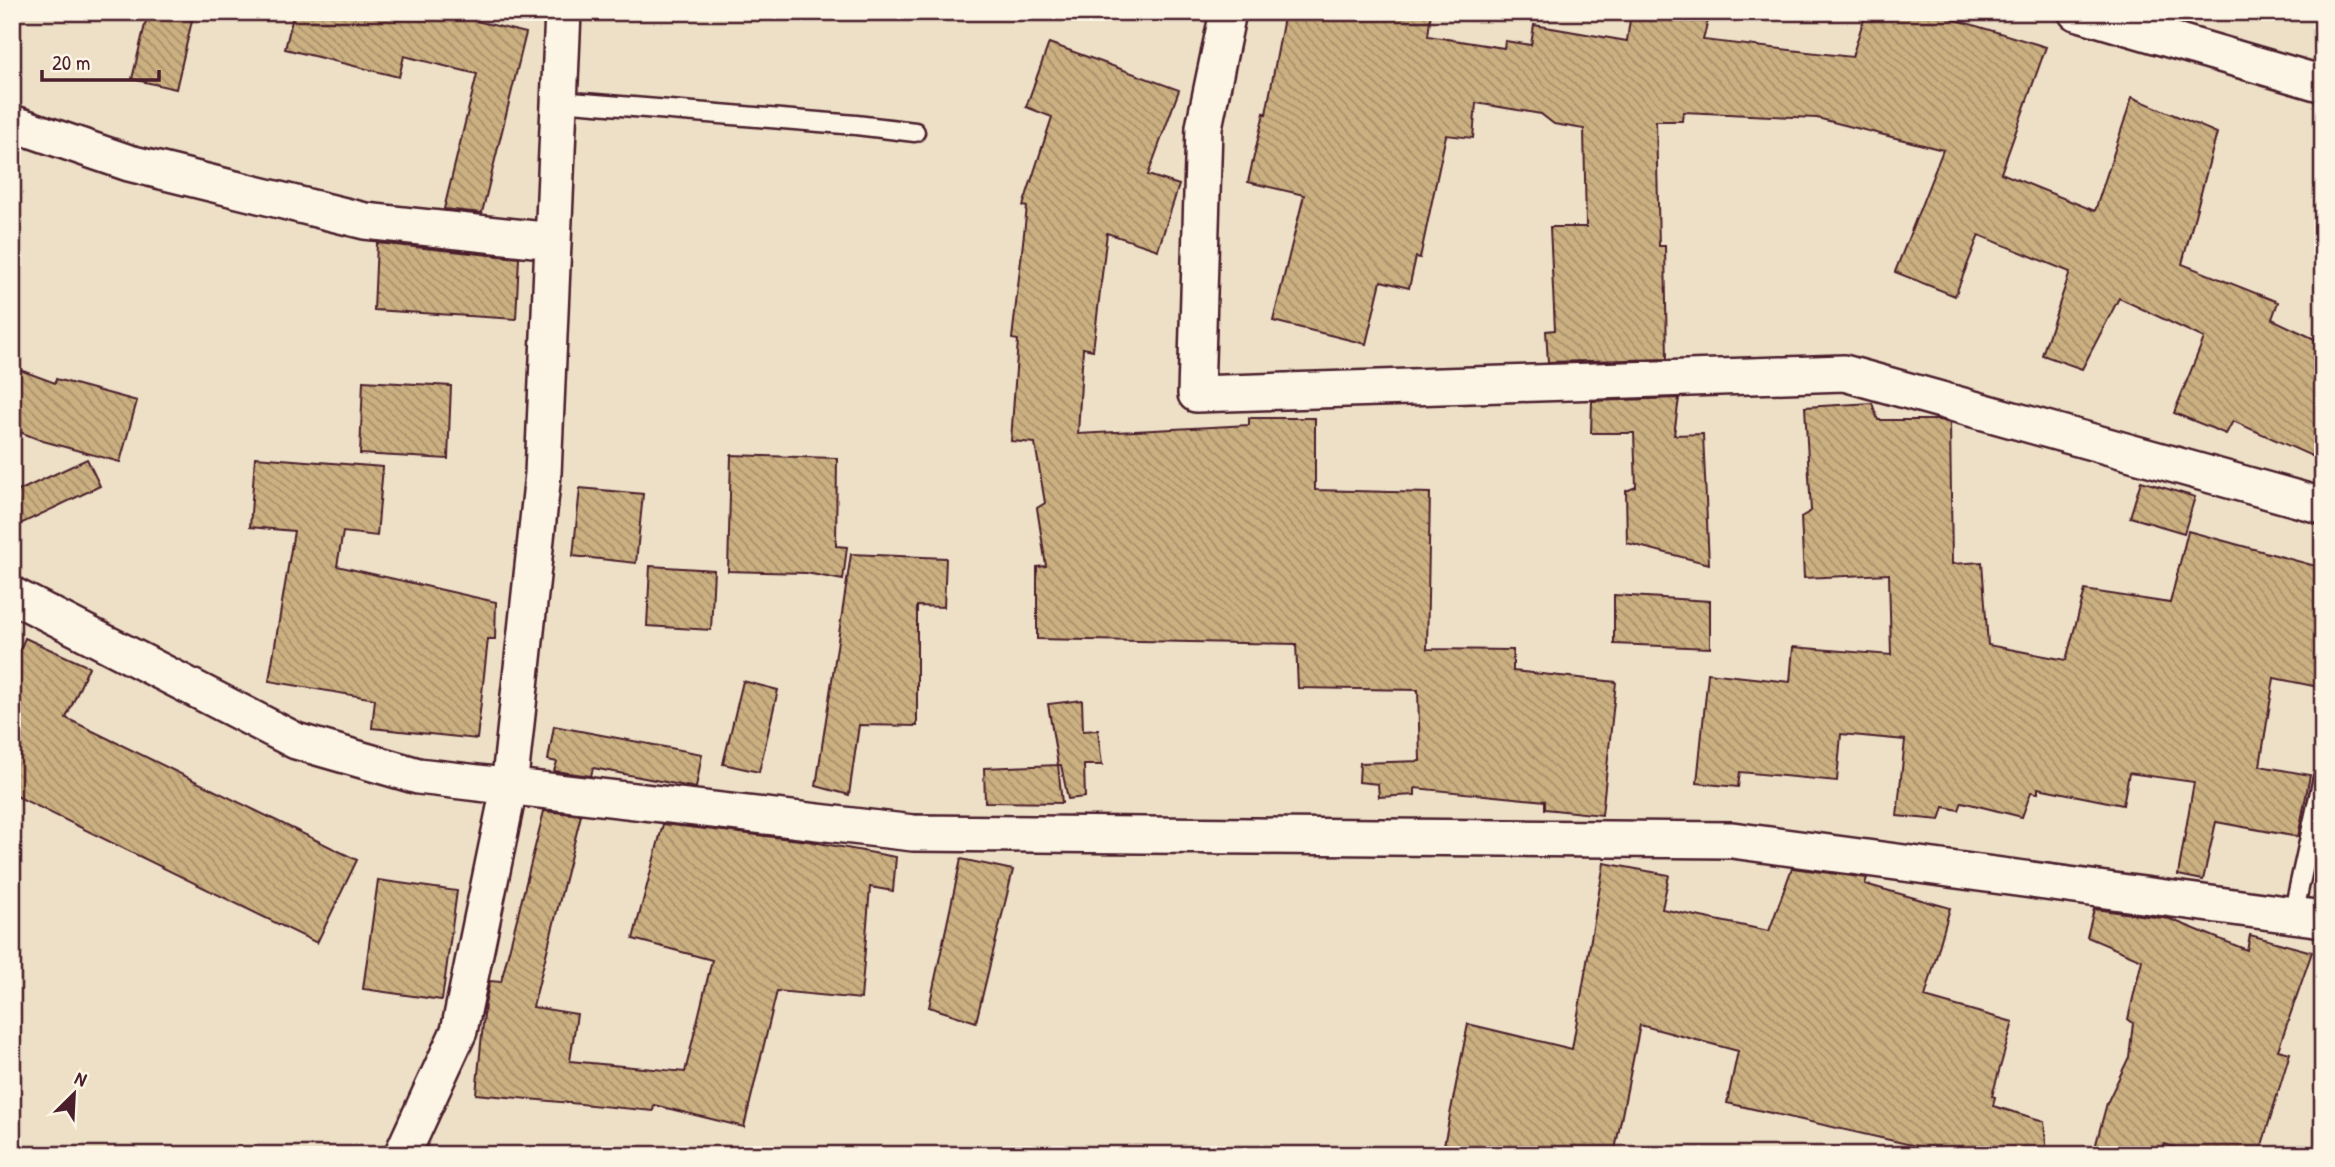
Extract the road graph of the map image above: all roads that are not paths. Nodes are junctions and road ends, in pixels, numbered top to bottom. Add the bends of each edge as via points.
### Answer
1 (563, 12) edge
2 (1228, 12) edge
3 (2076, 12) edge
4 (2323, 84) edge
5 (559, 101) junction
6 (12, 123) edge
7 (915, 132) dead end
8 (553, 242) junction
9 (2323, 506) edge
10 (12, 595) edge
11 (2323, 778) edge
12 (509, 788) junction
13 (2308, 917) edge
14 (402, 1155) edge

1 - 5 street
2 - 9 street via 1204,127 1196,394 1844,373
3 - 4 street
5 - 7 lane
5 - 8 street
6 - 8 street via 129,163 365,221
8 - 12 street via 543,474
10 - 12 street via 296,741 418,776
11 - 13 lane
12 - 13 street via 913,833 1732,840
12 - 14 street via 459,1031

